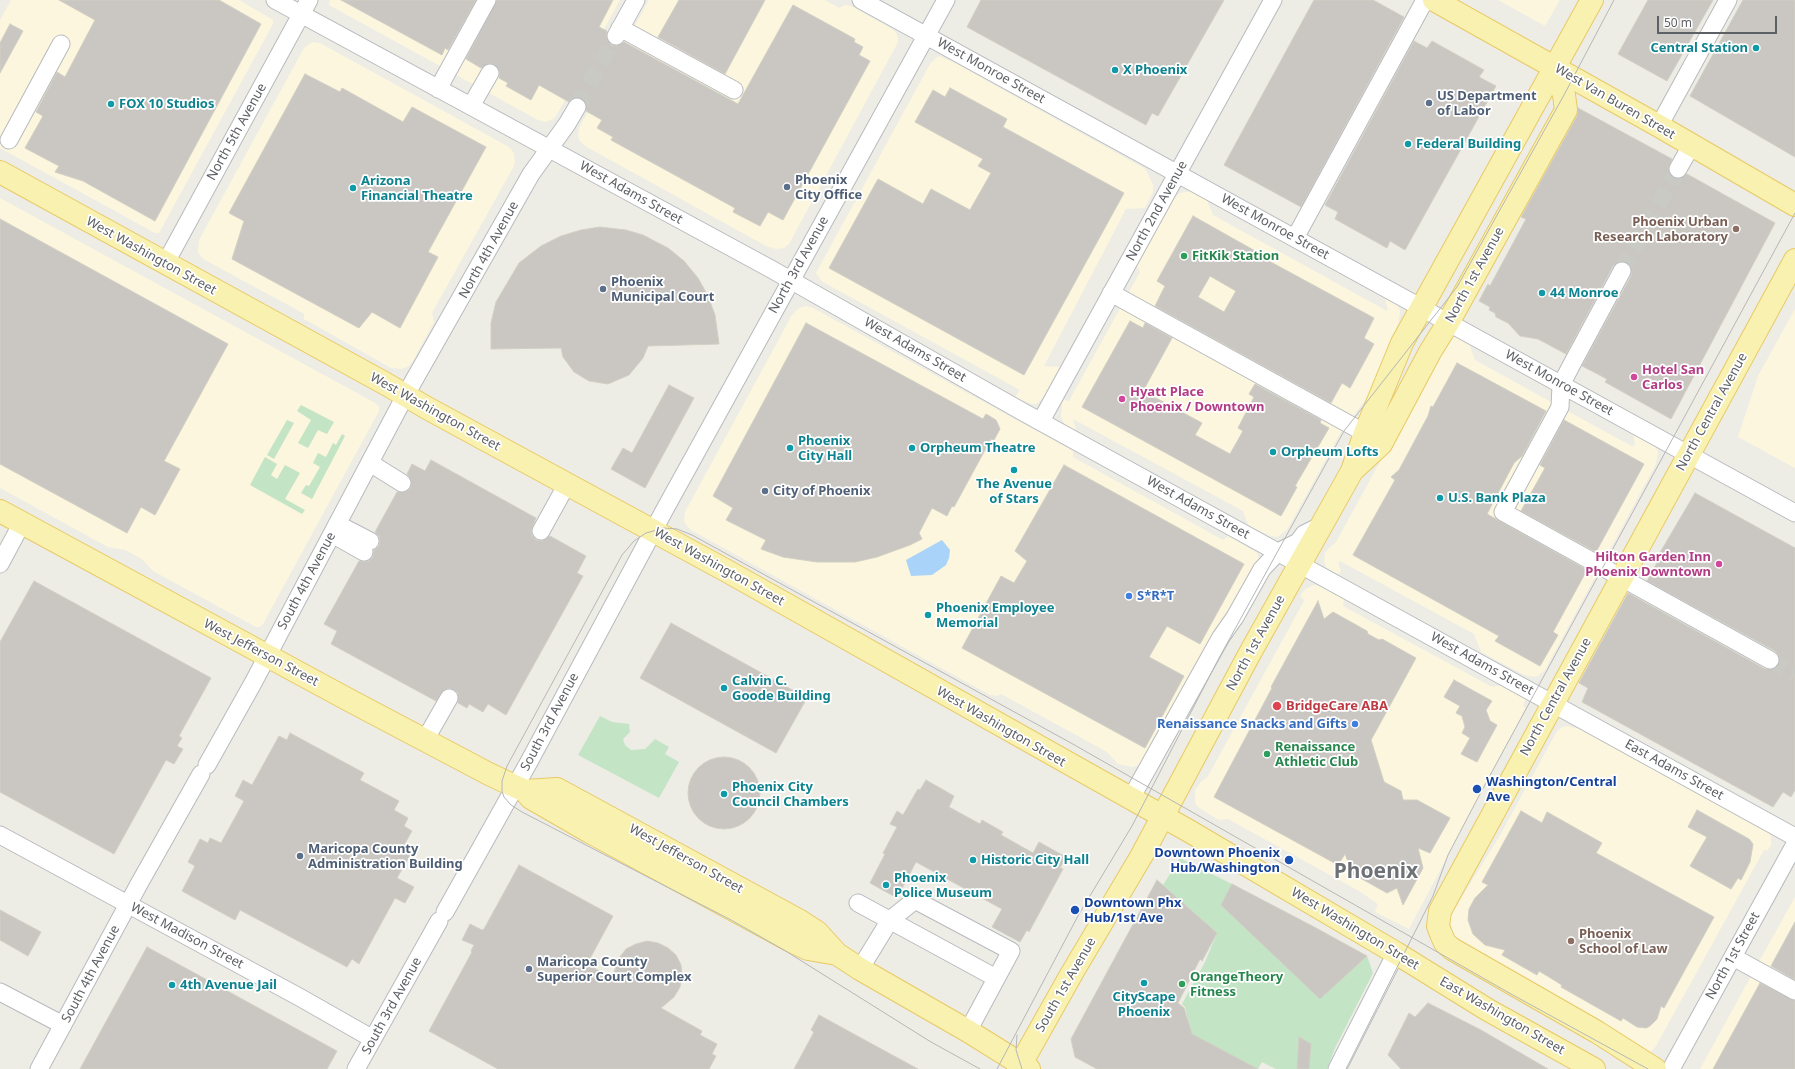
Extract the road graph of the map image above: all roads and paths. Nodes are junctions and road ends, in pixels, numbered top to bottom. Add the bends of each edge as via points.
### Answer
1 (276, 0) edge
2 (487, 0) edge
3 (636, 0) edge
4 (861, 0) edge
5 (946, 0) edge
6 (1273, 0) edge
7 (1434, 0) edge
8 (1592, 0) edge
9 (1728, 0) edge
10 (305, 7) edge
11 (926, 36) junction
12 (61, 44) dead end
13 (1554, 67) junction
14 (490, 73) dead end
15 (438, 89) junction
16 (734, 90) dead end
17 (472, 106) junction
18 (578, 107) tunnel mouth
19 (1659, 126) junction
20 (9, 140) dead end
21 (1691, 146) junction
22 (549, 149) junction
23 (1678, 169) tunnel mouth
24 (0, 172) edge
25 (1177, 174) junction
26 (1795, 204) edge
27 (1295, 238) junction
28 (1795, 260) edge
29 (164, 264) junction
30 (1622, 271) tunnel mouth
31 (791, 280) junction
32 (1111, 293) junction
33 (1421, 308) junction
34 (1448, 323) junction
35 (1562, 385) junction
36 (406, 396) junction
37 (1041, 421) junction
38 (1365, 433) junction
39 (1689, 455) junction
40 (370, 463) junction
41 (1352, 471) junction
42 (402, 483) dead end
43 (567, 484) junction
44 (0, 511) edge
45 (1795, 513) edge
46 (22, 523) junction
47 (1320, 526) junction
48 (335, 529) junction
49 (541, 531) dead end
50 (653, 531) junction
51 (367, 547) dead end
52 (1278, 552) junction
53 (0, 564) edge
54 (1301, 564) junction
55 (1622, 577) junction
56 (267, 656) junction
57 (1770, 660) tunnel mouth
58 (448, 698) dead end
59 (1553, 703) junction
60 (425, 740) junction
61 (520, 789) junction
62 (1130, 800) junction
63 (1162, 817) junction
64 (0, 835) edge
65 (1795, 837) edge
66 (1795, 844) edge
67 (858, 903) dead end
68 (128, 905) junction
69 (890, 920) junction
70 (1396, 953) junction
71 (1733, 957) junction
72 (860, 969) junction
73 (1431, 975) joint
74 (996, 978) junction
75 (1795, 991) edge
76 (0, 992) edge
77 (63, 1025) junction
78 (968, 1031) junction
79 (373, 1039) junction
80 (1023, 1067) edge
81 (39, 1069) edge
82 (356, 1069) edge
83 (1337, 1069) edge
84 (1594, 1069) edge
85 (1655, 1069) edge
86 (1671, 1069) edge

1 - 10 street, West Adams Street
2 - 15 street
3 - 16 street via 618,32
4 - 11 street, West Monroe Street
5 - 11 street, North 3rd Avenue
6 - 25 street, North 2nd Avenue
7 - 13 main road, West Van Buren Street
7 - 27 street
8 - 13 main road, North 1st Avenue
9 - 19 street
10 - 15 street, West Adams Street
10 - 29 street, North 5th Avenue
11 - 25 street, West Monroe Street
11 - 31 street, North 3rd Avenue
12 - 20 street
13 - 19 main road, West Van Buren Street
13 - 33 main road, North 1st Avenue
13 - 34 main road, North 1st Avenue via 1564,95 1566,110
14 - 17 street
15 - 17 street, West Adams Street
17 - 22 street, West Adams Street
18 - 22 street, North 4th Avenue
19 - 21 main road, West Van Buren Street
21 - 23 street
21 - 26 main road, West Van Buren Street
22 - 31 street, West Adams Street
22 - 36 street, North 4th Avenue via 531,174
24 - 29 main road, West Washington Street
25 - 27 street, West Monroe Street
25 - 32 street, North 2nd Avenue
27 - 33 street, West Monroe Street
28 - 39 main road, North Central Avenue
29 - 36 main road, West Washington Street
30 - 35 street
31 - 37 street, West Adams Street
31 - 50 street, North 3rd Avenue
32 - 37 street, North 2nd Avenue
32 - 38 street
33 - 34 street, West Monroe Street
33 - 38 main road, North 1st Avenue via 1402,343
34 - 35 street, West Monroe Street
34 - 41 main road, North 1st Avenue via 1381,444
35 - 39 street, West Monroe Street
35 - 55 street via 1560,407 1503,512
36 - 40 street, South 4th Avenue
36 - 43 main road, West Washington Street
37 - 52 street, West Adams Street
38 - 41 main road, North 1st Avenue
39 - 45 street, West Monroe Street
39 - 55 main road, North Central Avenue
40 - 42 street
40 - 48 street, South 4th Avenue
41 - 47 main road, North 1st Avenue
43 - 49 street
43 - 50 main road, West Washington Street
44 - 46 main road, West Jefferson Street
46 - 53 street
46 - 56 main road, West Jefferson Street
47 - 52 street via 1304,534 1298,542
47 - 54 main road, North 1st Avenue
48 - 51 street
48 - 56 street, South 4th Avenue
50 - 61 street, South 3rd Avenue
50 - 62 main road, West Washington Street
52 - 54 street, West Adams Street
52 - 62 street via 1262,569 1221,637
54 - 59 street, West Adams Street
54 - 63 main road, North 1st Avenue
55 - 57 street
55 - 59 main road, North Central Avenue
56 - 60 main road, West Jefferson Street
56 - 68 street, South 4th Avenue
58 - 60 street
59 - 65 street, East Adams Street
59 - 85 main road, North Central Avenue via 1440,911 1440,934 1445,943 1460,955 1597,1032
60 - 61 main road, West Jefferson Street
61 - 72 main road, West Jefferson Street via 590,832 789,940 808,949 837,954
61 - 79 street, South 3rd Avenue via 442,916
62 - 63 main road, West Washington Street
63 - 70 main road, West Washington Street
63 - 80 main road, South 1st Avenue via 1072,973
64 - 68 street, West Madison Street
66 - 71 street, North 1st Street
67 - 69 street
68 - 77 street, South 4th Avenue
68 - 79 street, West Madison Street
69 - 72 street
69 - 74 street
69 - 74 street via 915,900 1011,950
70 - 73 main road, West Washington Street
70 - 83 street
71 - 75 street
71 - 86 street, North 1st Street
72 - 78 main road, West Jefferson Street
73 - 84 main road, East Washington Street
74 - 78 street
76 - 77 street
77 - 81 street, South 4th Avenue
78 - 80 main road, West Jefferson Street
79 - 82 street, South 3rd Avenue

